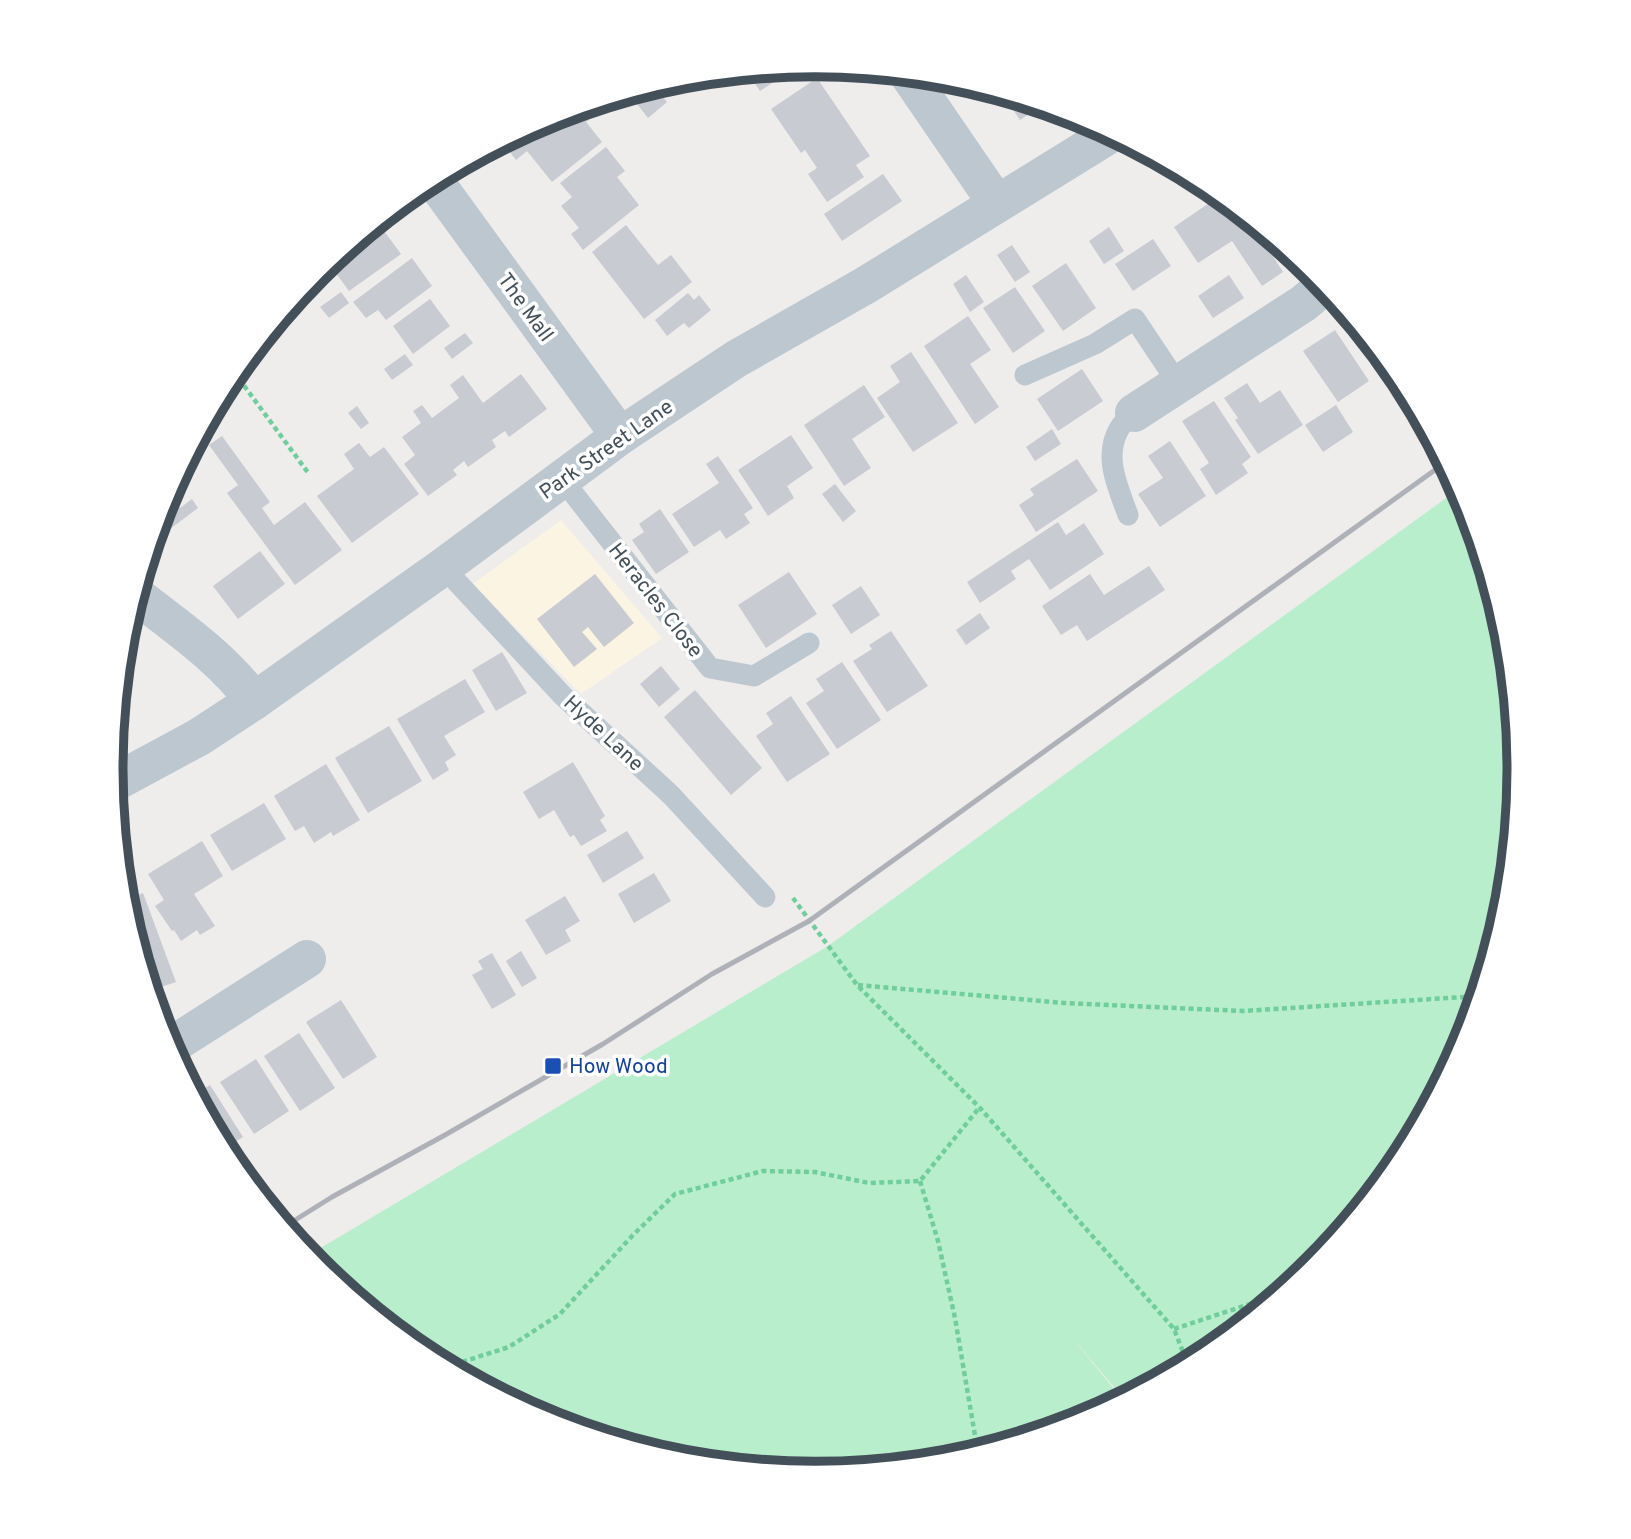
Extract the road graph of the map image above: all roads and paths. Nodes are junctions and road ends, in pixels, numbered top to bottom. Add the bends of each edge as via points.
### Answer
1 (915, 84) edge
2 (1101, 139) edge
3 (440, 188) edge
4 (997, 204) junction
5 (1317, 292) edge
6 (1025, 375) dead end
7 (242, 382) edge
8 (1179, 384) junction
9 (1134, 413) joint
10 (620, 436) junction
11 (310, 474) dead end
12 (562, 479) junction
13 (1128, 515) dead end
14 (443, 567) junction
15 (144, 601) edge
16 (809, 643) dead end
17 (254, 701) junction
18 (123, 778) edge
19 (765, 897) joint
20 (307, 958) dead end
21 (857, 985) junction
22 (1469, 997) edge
23 (179, 1042) edge
24 (980, 1108) junction
25 (919, 1181) junction
26 (1259, 1301) edge
27 (1174, 1329) junction
28 (1184, 1355) edge
29 (459, 1363) edge
30 (976, 1443) edge

1 - 4 street
2 - 4 street, Park Street Lane
3 - 10 street, The Mall
4 - 10 street, Park Street Lane via 736,359
5 - 8 street
6 - 8 lane via 1095,344 1135,319
7 - 11 path
8 - 9 street
9 - 13 lane via 1120,427 1111,463
10 - 12 street, Park Street Lane
12 - 14 street, Park Street Lane
12 - 16 lane, Heracles Close via 710,668 754,676
14 - 17 street, Park Street Lane
14 - 19 lane, Hyde Lane via 563,696 671,795
15 - 17 street via 216,658
17 - 18 street, Park Street Lane
19 - 21 path via 792,897
20 - 23 street
21 - 22 path via 1064,1003 1243,1011
21 - 24 path
24 - 25 path
24 - 27 path
25 - 29 path via 869,1183 814,1171 763,1171 675,1194 560,1314 509,1347
25 - 30 path via 955,1318
26 - 27 path
27 - 28 path

